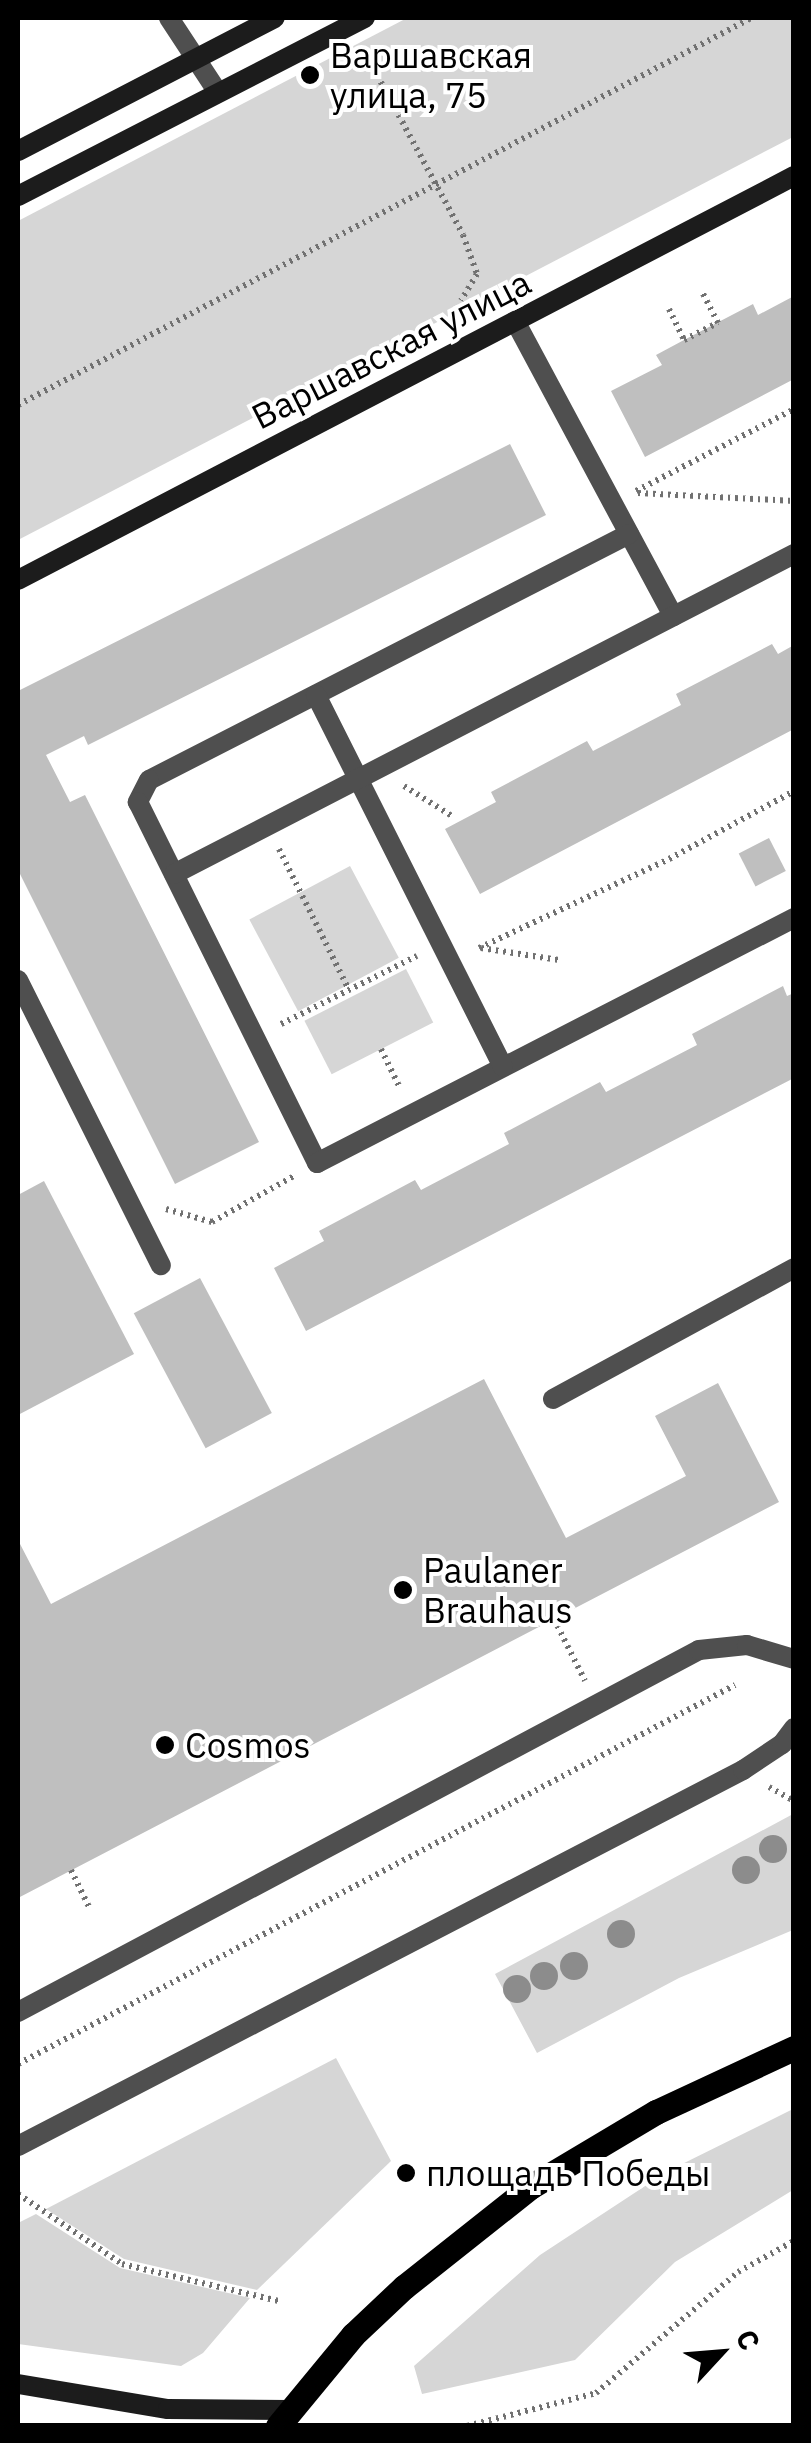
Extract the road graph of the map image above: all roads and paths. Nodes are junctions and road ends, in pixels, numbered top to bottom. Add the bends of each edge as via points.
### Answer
1 (169, 18) edge
2 (275, 18) edge
3 (366, 18) edge
4 (751, 18) edge
5 (363, 50) dead end
6 (199, 58) junction
7 (216, 92) junction
8 (18, 151) edge
9 (794, 176) edge
10 (433, 185) junction
11 (18, 196) edge
12 (702, 292) dead end
13 (461, 301) dead end
14 (669, 309) dead end
15 (515, 321) junction
16 (18, 405) edge
17 (794, 409) edge
18 (632, 492) junction
19 (794, 501) edge
20 (612, 503) junction
21 (629, 534) junction
22 (794, 554) edge
23 (18, 580) edge
24 (672, 616) junction
25 (316, 695) junction
26 (368, 774) junction
27 (794, 790) edge
28 (452, 816) dead end
29 (267, 826) junction
30 (174, 874) junction
31 (794, 918) edge
32 (441, 944) junction
33 (479, 948) junction
34 (559, 960) dead end
35 (18, 980) edge
36 (349, 990) junction
37 (255, 1037) junction
38 (380, 1049) dead end
39 (502, 1068) junction
40 (413, 1114) junction
41 (317, 1163) junction
42 (153, 1195) dead end
43 (161, 1264) dead end
44 (794, 1268) edge
45 (553, 1399) dead end
46 (554, 1619) dead end
47 (794, 1659) edge
48 (735, 1686) dead end
49 (596, 1704) junction
50 (794, 1728) edge
51 (71, 1870) dead end
52 (90, 1909) dead end
53 (18, 2012) edge
54 (794, 2048) edge
55 (18, 2064) edge
56 (18, 2146) edge
57 (18, 2194) edge
58 (794, 2241) edge
59 (279, 2301) dead end
60 (18, 2384) edge
61 (284, 2418) edge
62 (467, 2426) edge

1 - 6 lane
2 - 6 street
3 - 7 street
4 - 10 path
5 - 10 path
6 - 7 lane
6 - 8 street
7 - 11 street
9 - 15 street, Варшавская улица
10 - 13 path via 463,235 476,274
10 - 16 path
12 - 14 path via 718,323 684,340
15 - 20 lane
15 - 23 street, Варшавская улица
17 - 18 path
18 - 19 path
18 - 20 path
20 - 21 lane
21 - 24 lane
21 - 25 lane
22 - 24 lane
24 - 26 lane
25 - 26 lane
25 - 30 lane via 149,780 138,802
26 - 28 path
26 - 29 lane
26 - 32 lane
27 - 33 path via 669,859
29 - 30 lane
29 - 36 path
30 - 37 lane
31 - 39 lane
32 - 33 path
32 - 36 path
32 - 39 lane
33 - 34 path
35 - 43 lane
36 - 37 path
37 - 41 lane
38 - 40 path
39 - 40 lane
40 - 41 lane
41 - 42 path via 212,1222 165,1209
44 - 45 lane
46 - 49 path
47 - 49 lane via 747,1645 699,1650
48 - 55 path
49 - 53 lane
50 - 56 lane via 743,1770
51 - 52 path
54 - 61 main road via 656,2112 530,2187 404,2287
57 - 59 path via 122,2264
58 - 62 path via 738,2272 596,2393
60 - 61 street via 168,2409

